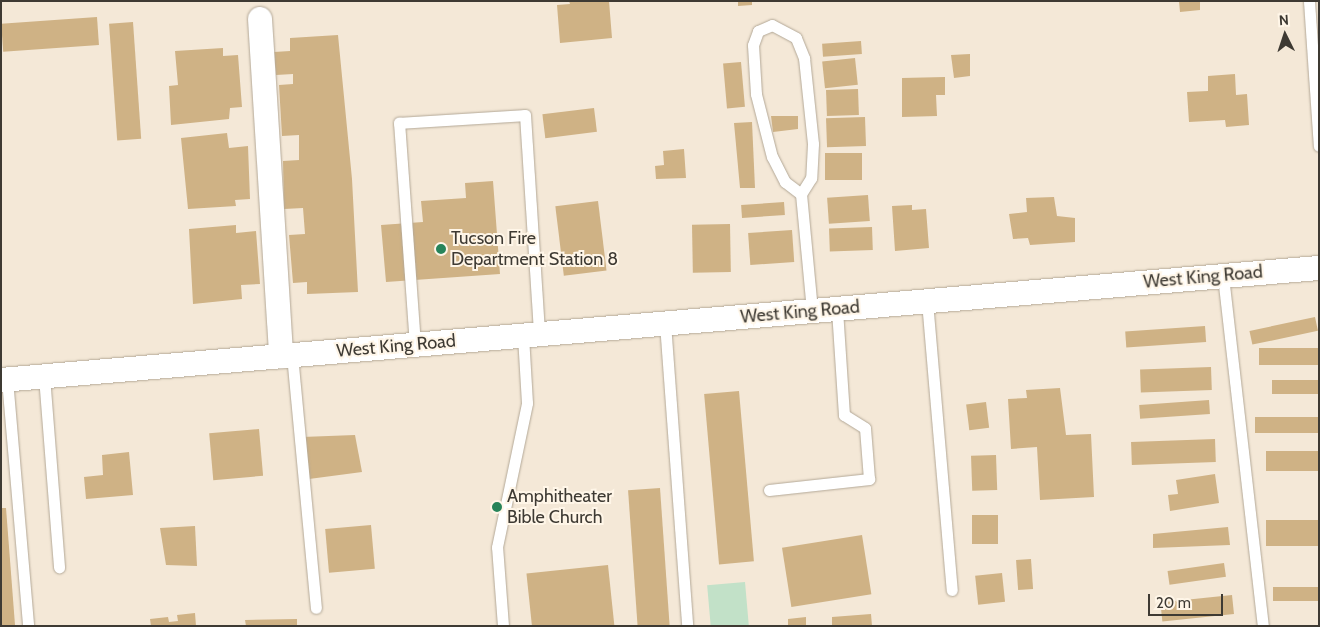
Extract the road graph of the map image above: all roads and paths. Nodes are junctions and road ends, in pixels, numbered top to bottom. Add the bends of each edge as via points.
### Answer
1 (1308, 1) edge
2 (260, 18) dead end
3 (1319, 146) edge
4 (801, 194) junction
5 (1319, 268) edge
6 (1223, 276) junction
7 (928, 301) junction
8 (837, 309) junction
9 (812, 311) junction
10 (665, 323) junction
11 (531, 335) junction
12 (414, 345) junction
13 (286, 356) junction
14 (44, 376) junction
15 (4, 380) edge
16 (769, 490) dead end
17 (59, 567) dead end
18 (952, 590) dead end
19 (316, 608) dead end
20 (28, 626) edge
21 (503, 626) edge
22 (688, 626) edge
23 (1263, 626) edge

1 - 3 lane
2 - 13 street
4 - 4 lane via 811,178 813,144 804,58 796,38 772,25 758,31 753,45 756,94 772,158 785,182
4 - 9 lane
5 - 6 street, West King Road
6 - 7 street, West King Road
6 - 23 lane
7 - 8 street, West King Road
7 - 18 lane
8 - 9 street, West King Road
8 - 16 lane via 844,415 865,428 868,479
9 - 10 street, West King Road
10 - 11 street, West King Road
10 - 22 lane
11 - 12 street, West King Road
11 - 12 lane via 525,115 399,123
11 - 21 lane via 528,403 497,546
12 - 13 street, West King Road
13 - 14 street, West King Road
13 - 19 lane
14 - 15 street, West King Road
14 - 17 lane
15 - 20 lane

